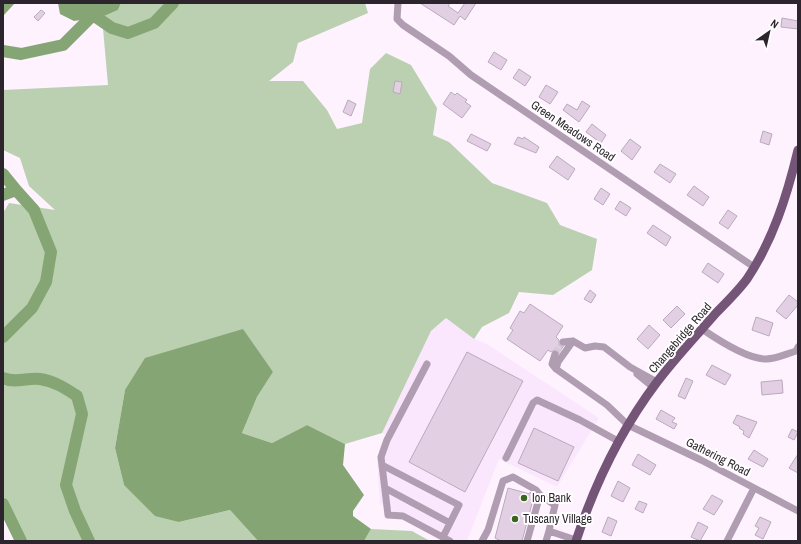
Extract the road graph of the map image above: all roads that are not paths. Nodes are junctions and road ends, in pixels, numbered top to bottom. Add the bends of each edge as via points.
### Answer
1 (398, 3) edge
2 (798, 150) edge
3 (754, 267) junction
4 (702, 329) junction
5 (573, 341) junction
6 (563, 342) dead end
7 (797, 350) edge
8 (555, 354) tunnel mouth
9 (427, 364) dead end
10 (556, 369) junction
11 (655, 385) junction
12 (628, 425) junction
13 (618, 441) junction
14 (506, 458) dead end
15 (382, 465) junction
16 (385, 488) junction
17 (754, 488) junction
18 (540, 495) junction
19 (798, 511) edge
20 (450, 523) junction
21 (549, 531) junction
22 (443, 537) junction
23 (450, 541) edge
24 (482, 541) edge
25 (527, 541) edge
26 (546, 541) edge
27 (576, 541) edge
28 (727, 541) edge

1 - 3 street, Green Meadows Road via 397,19 449,56 470,75
2 - 3 main road, Changebridge Road via 774,230
3 - 4 main road, Changebridge Road via 739,288
4 - 7 street via 754,357 768,359
4 - 11 main road, Changebridge Road
5 - 6 street
5 - 10 street
5 - 11 street via 585,348 604,347
8 - 10 street via 552,364
9 - 15 street via 387,440 381,457
10 - 12 street, Gathering Road via 607,404
11 - 12 main road, Changebridge Road
12 - 13 main road, Changebridge Road
12 - 17 street, Gathering Road
13 - 14 street via 537,400 533,403
13 - 27 main road, Changebridge Road via 592,496
15 - 16 street
15 - 20 street via 459,505
16 - 20 street
16 - 22 street via 388,514 403,516
17 - 19 street, Gathering Road
17 - 28 street
18 - 21 street via 555,505
18 - 24 street via 513,476 503,481 488,530
18 - 25 street
20 - 22 street
21 - 26 street
21 - 27 street
22 - 23 street

